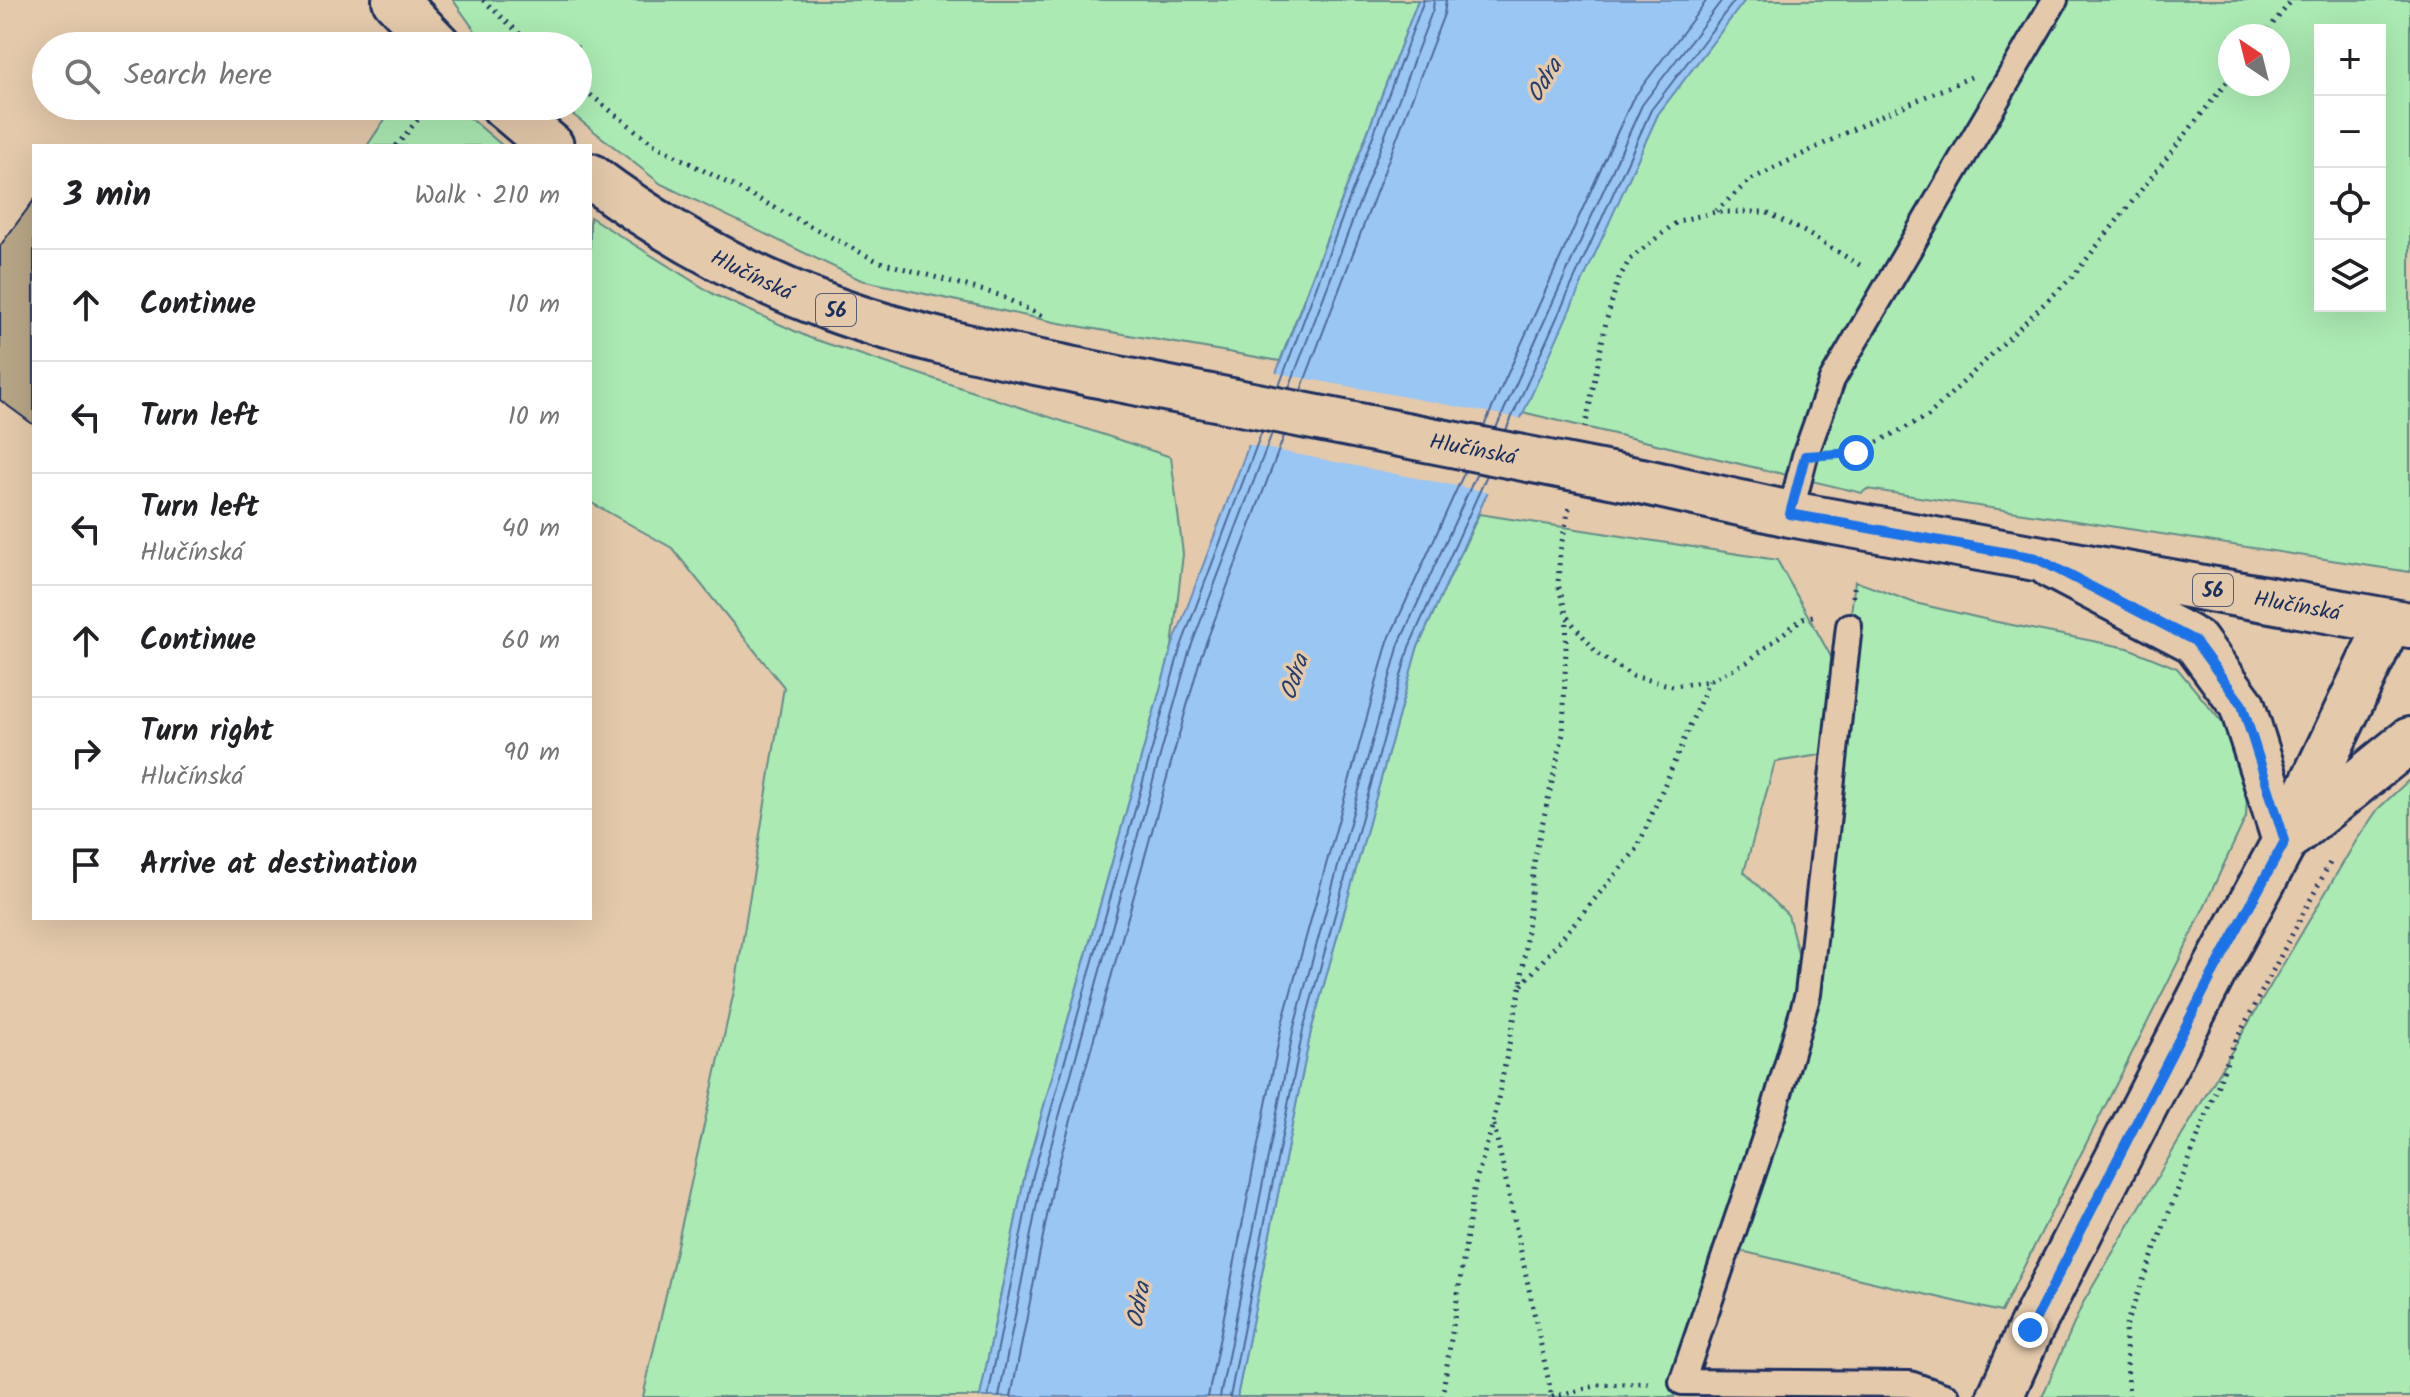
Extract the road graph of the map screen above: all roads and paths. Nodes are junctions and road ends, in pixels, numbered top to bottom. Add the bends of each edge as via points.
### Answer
1 (395, 0) edge
2 (483, 0) edge
3 (2055, 0) edge
4 (2292, 0) edge
5 (2273, 24) edge
6 (426, 32) edge
7 (518, 32) edge
8 (2024, 53) junction
9 (2218, 93) edge
10 (592, 96) edge
11 (417, 120) edge
12 (520, 120) edge
13 (398, 144) edge
14 (549, 144) edge
15 (592, 177) edge
16 (1715, 212) dead end
17 (1056, 323) dead end
18 (1805, 456) junction
19 (1790, 514) junction
20 (2036, 558) junction
21 (1567, 617) dead end
22 (2400, 624) edge
23 (1849, 626) dead end
24 (1709, 681) dead end
25 (2410, 740) edge
26 (2285, 841) junction
27 (2338, 849) dead end
28 (1521, 985) junction
29 (1493, 1124) junction
30 (1682, 1382) junction
31 (1442, 1397) edge
32 (1552, 1397) edge
33 (1947, 1397) edge
34 (2000, 1397) edge
35 (2129, 1397) edge

1 - 6 main road
2 - 7 path
3 - 8 lane
4 - 5 path
8 - 16 path via 1750,180
8 - 18 lane via 1832,380
9 - 18 path via 2074,275 1928,416 1856,453
10 - 17 path via 653,144 877,261 999,295
11 - 13 path
12 - 14 main road
15 - 19 main road, Hlučínská / 56, bridge via 726,261 832,309 971,348
18 - 19 lane
19 - 20 main road, Hlučínská / 56
20 - 22 main road, Hlučínská / 56
20 - 26 main road via 2195,641 2242,705
21 - 28 path via 1563,734 1535,856
22 - 26 main road, Hlučínská
23 - 30 lane via 1808,994
24 - 28 path via 1637,849
25 - 26 main road
26 - 34 main road, Hlučínská via 2098,1196
27 - 35 path via 2233,1046 2125,1327
28 - 29 path
29 - 31 path via 1475,1184
29 - 32 path
30 - 32 path via 1599,1385
30 - 33 lane via 1910,1384

